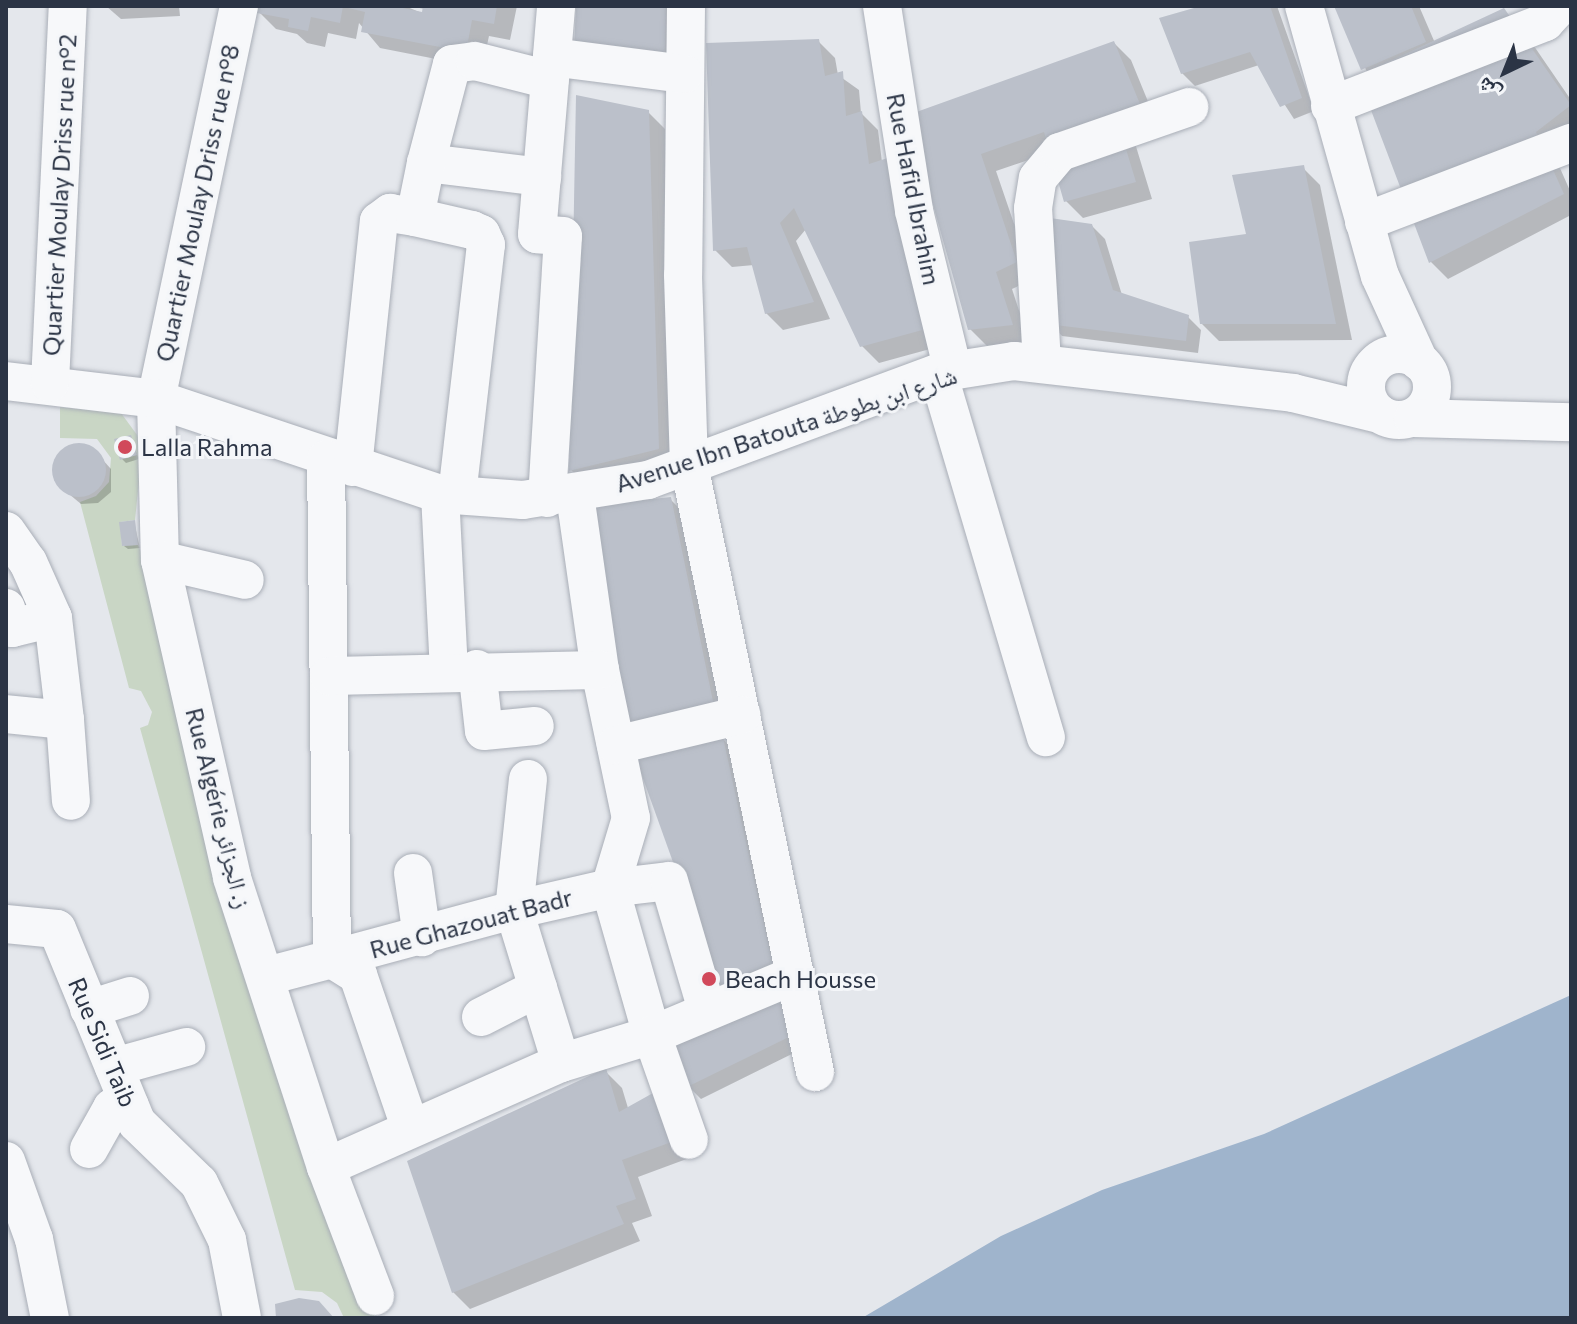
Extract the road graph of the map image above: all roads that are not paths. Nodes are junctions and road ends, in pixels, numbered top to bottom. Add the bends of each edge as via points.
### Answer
1 (68, 6) edge
2 (239, 6) edge
3 (556, 6) edge
4 (686, 6) edge
5 (882, 6) edge
6 (1304, 6) edge
7 (1560, 6) edge
8 (551, 68) junction
9 (684, 74) junction
10 (1330, 106) junction
11 (1189, 107) dead end
12 (1571, 143) edge
13 (426, 163) junction
14 (542, 177) junction
15 (415, 217) junction
16 (1364, 222) junction
17 (1042, 363) junction
18 (946, 372) junction
19 (6, 381) edge
20 (50, 383) junction
21 (1400, 385) junction
22 (156, 399) junction
23 (1571, 422) edge
24 (340, 463) junction
25 (689, 465) junction
26 (448, 495) junction
27 (561, 496) junction
28 (6, 531) edge
29 (160, 560) junction
30 (245, 580) dead end
31 (6, 608) edge
32 (53, 618) junction
33 (463, 669) junction
34 (600, 670) junction
35 (329, 676) junction
36 (6, 714) edge
37 (741, 715) junction
38 (65, 720) junction
39 (535, 726) dead end
40 (1046, 737) dead end
41 (616, 745) junction
42 (528, 779) dead end
43 (71, 801) dead end
44 (413, 873) dead end
45 (610, 888) junction
46 (514, 910) junction
47 (6, 924) edge
48 (422, 937) junction
49 (332, 959) junction
50 (795, 975) junction
51 (267, 976) junction
52 (538, 988) junction
53 (130, 996) dead end
54 (89, 1009) junction
55 (707, 1010) junction
56 (481, 1017) dead end
57 (652, 1035) junction
58 (186, 1047) dead end
59 (561, 1063) junction
60 (114, 1067) junction
61 (815, 1072) dead end
62 (130, 1106) junction
63 (410, 1127) junction
64 (689, 1140) dead end
65 (89, 1149) dead end
66 (6, 1161) edge
67 (326, 1167) junction
68 (375, 1296) dead end
69 (50, 1318) edge
70 (242, 1318) edge

1 - 20 street, Quartier Moulay Driss rue n°2
2 - 22 street, Quartier Moulay Driss rue n°8
3 - 8 street
4 - 9 street
5 - 18 street, Rue Hafid Ibrahim
6 - 10 street
7 - 10 street via 1545,22
8 - 9 street
8 - 13 street via 452,64
8 - 14 street
9 - 25 street
10 - 16 street
11 - 17 street via 1060,152 1038,178 1033,208
12 - 16 street
13 - 14 street
13 - 15 street
14 - 27 street via 537,234 563,236
15 - 24 street via 390,213 379,221
15 - 26 street via 472,230 486,245
16 - 21 street
17 - 18 street, Avenue Ibn Batouta شارع ابن بطوطة via 1014,361
17 - 21 street, Avenue Ibn Batouta شارع ابن بطوطة via 1293,393
18 - 25 street, Avenue Ibn Batouta شارع ابن بطوطة
18 - 40 street, Rue Hafid Ibrahim
19 - 20 street, Avenue Ibn Batouta شارع ابن بطوطة
20 - 22 street, Avenue Ibn Batouta شارع ابن بطوطة
21 - 23 street via 1498,417
22 - 24 street, Avenue Ibn Batouta شارع ابن بطوطة
22 - 29 street, Rue Algérie ز. الجزائر
24 - 26 street, Avenue Ibn Batouta شارع ابن بطوطة
24 - 35 street
25 - 27 street, Avenue Ibn Batouta شارع ابن بطوطة
25 - 37 street
26 - 27 street, Avenue Ibn Batouta شارع ابن بطوطة
26 - 33 street
27 - 34 street
28 - 32 street via 28,562
29 - 30 street
29 - 51 street, Rue Algérie ز. الجزائر via 232,878
31 - 32 street via 12,628
32 - 38 street
33 - 34 street
33 - 35 street
33 - 39 street via 484,731
34 - 41 street
35 - 49 street
36 - 38 street
37 - 41 street
37 - 50 street
38 - 43 street
41 - 45 street via 631,818
42 - 46 street
44 - 48 street
45 - 46 street, Rue Ghazouat Badr
45 - 55 street, Rue Ghazouat Badr via 669,881
45 - 57 street
46 - 48 street, Rue Ghazouat Badr
46 - 52 street
47 - 54 street, Rue Sidi Taib via 57,929
48 - 49 street, Rue Ghazouat Badr
49 - 51 street, Rue Ghazouat Badr
49 - 63 street via 358,975
50 - 55 street
50 - 61 street
51 - 67 street, Rue Algérie ز. الجزائر
52 - 56 street
52 - 59 street
53 - 54 street
54 - 60 street, Rue Sidi Taib
55 - 57 street
57 - 59 street
57 - 64 street
58 - 60 street
59 - 63 street
60 - 62 street, Rue Sidi Taib
62 - 65 street via 112,1108
62 - 70 street, Rue Sidi Taib via 137,1123 199,1183 227,1240
63 - 67 street
66 - 69 street via 47,1234
67 - 68 street, Rue Algérie ز. الجزائر

